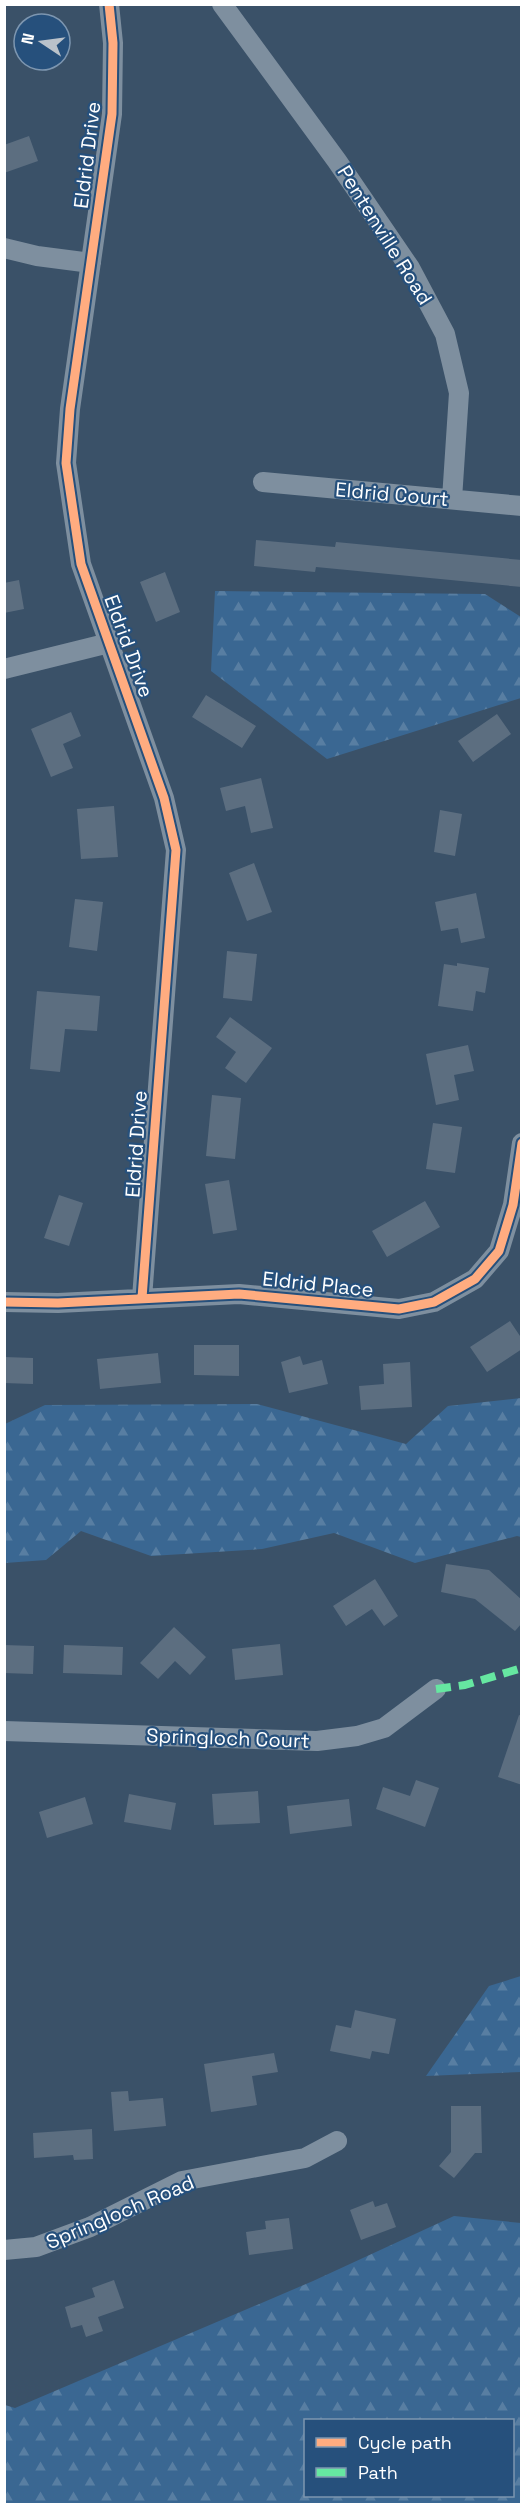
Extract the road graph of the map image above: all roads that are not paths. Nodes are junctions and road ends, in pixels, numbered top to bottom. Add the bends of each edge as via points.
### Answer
1 (109, 4) edge
2 (222, 4) edge
3 (4, 248) edge
4 (91, 263) junction
5 (263, 482) dead end
6 (452, 499) junction
7 (522, 506) edge
8 (109, 643) junction
9 (4, 669) edge
10 (522, 1143) edge
11 (142, 1298) junction
12 (4, 1302) edge
13 (436, 1689) dead end
14 (4, 1731) edge
15 (337, 2141) dead end
16 (4, 2250) edge

1 - 4 street, Eldrid Drive via 112,114
2 - 6 street, Pentenville Road via 338,161 410,268 445,334 459,393
3 - 4 street
4 - 8 street, Eldrid Drive via 66,463 81,564
5 - 6 street, Eldrid Court
6 - 7 street, Eldrid Court
8 - 9 street
8 - 11 street, Eldrid Drive via 164,798 176,850
10 - 11 street, Eldrid Place via 513,1204 499,1251 475,1279 434,1302 399,1310 239,1294
11 - 12 street, Eldrid Place
13 - 14 street, Springloch Court via 384,1728 317,1741
15 - 16 street, Springloch Road via 305,2158 182,2181 90,2227 36,2247

